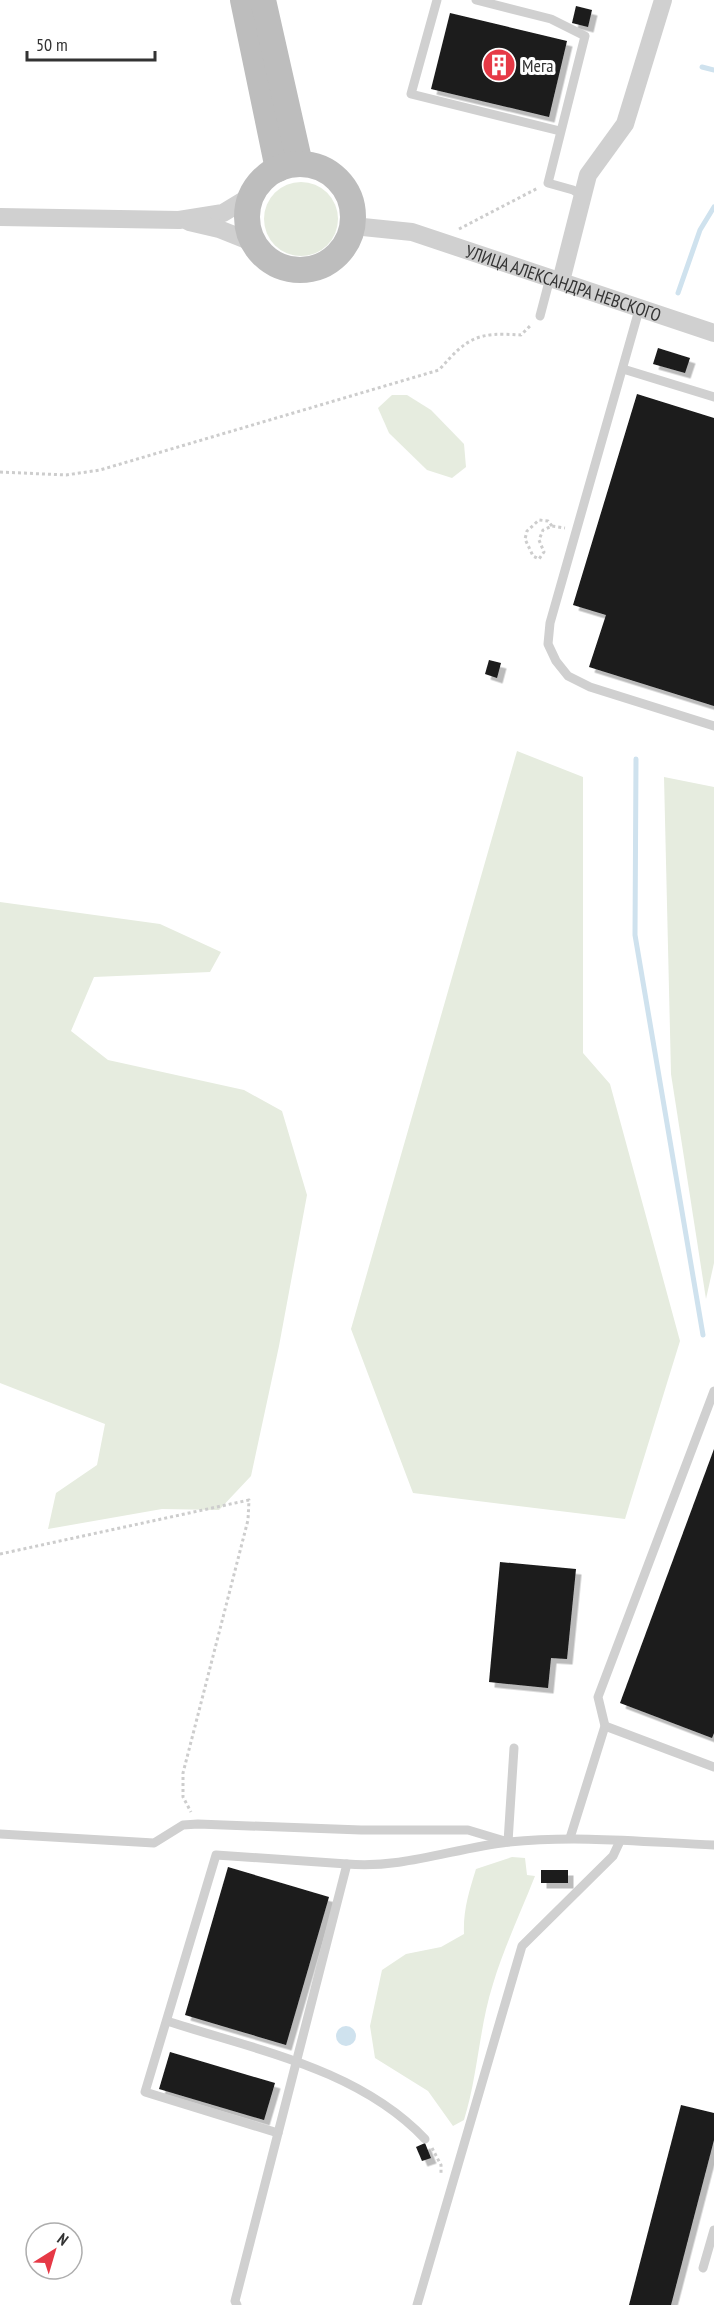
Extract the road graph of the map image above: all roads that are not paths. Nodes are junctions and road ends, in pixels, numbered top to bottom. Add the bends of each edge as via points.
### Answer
1 (230, 0) edge
2 (243, 0) edge
3 (263, 0) edge
4 (272, 0) edge
5 (437, 0) edge
6 (476, 0) edge
7 (663, 0) edge
8 (261, 45) junction
9 (560, 131) junction
10 (289, 166) junction
11 (581, 195) junction
12 (251, 196) junction
13 (1, 217) edge
14 (179, 220) junction
15 (353, 226) junction
16 (254, 243) junction
17 (556, 280) junction
18 (639, 310) junction
19 (540, 316) road end
20 (714, 333) edge
21 (623, 369) junction
22 (714, 397) edge
23 (714, 726) edge
24 (714, 1391) edge
25 (604, 1726) junction
26 (514, 1748) dead end
27 (714, 1767) edge
28 (0, 1834) edge
29 (570, 1838) junction
30 (620, 1841) junction
31 (508, 1842) junction
32 (714, 1845) edge
33 (347, 1864) junction
34 (166, 2021) junction
35 (296, 2063) junction
36 (278, 2133) junction
37 (425, 2139) road end
38 (714, 2230) edge
39 (703, 2268) dead end
40 (237, 2305) edge
41 (417, 2305) edge

1 - 8 main road
2 - 8 main road
3 - 8 main road
4 - 8 main road
5 - 9 lane via 411,94
6 - 9 lane via 550,19 585,36
7 - 11 street via 625,124 588,175
8 - 10 main road
9 - 11 lane via 548,183
10 - 12 main road via 267,176
10 - 15 main road via 329,172 341,182 349,195
11 - 17 street
12 - 14 street via 223,213
12 - 16 main road via 247,220
13 - 14 street
14 - 16 street via 219,229
15 - 16 main road via 347,243 319,267 282,267
15 - 17 street, УЛИЦА АЛЕКСАНДРА НЕВСКОГО via 412,232
17 - 18 street, УЛИЦА АЛЕКСАНДРА НЕВСКОГО
17 - 19 lane
18 - 20 street, УЛИЦА АЛЕКСАНДРА НЕВСКОГО
18 - 21 lane
21 - 22 lane
21 - 23 lane via 550,623 548,644 568,676 590,687
24 - 25 lane via 598,1697
25 - 27 lane
25 - 29 lane
26 - 31 lane
28 - 31 lane via 154,1843 183,1825 198,1824 468,1830
29 - 30 lane
29 - 31 lane
30 - 32 lane
30 - 41 lane via 613,1856 522,1946
31 - 33 lane via 398,1864
33 - 34 lane via 216,1856
33 - 35 lane
34 - 35 lane
34 - 36 lane via 145,2092
35 - 36 lane
35 - 37 lane via 371,2094 401,2115
36 - 40 lane
38 - 39 lane

